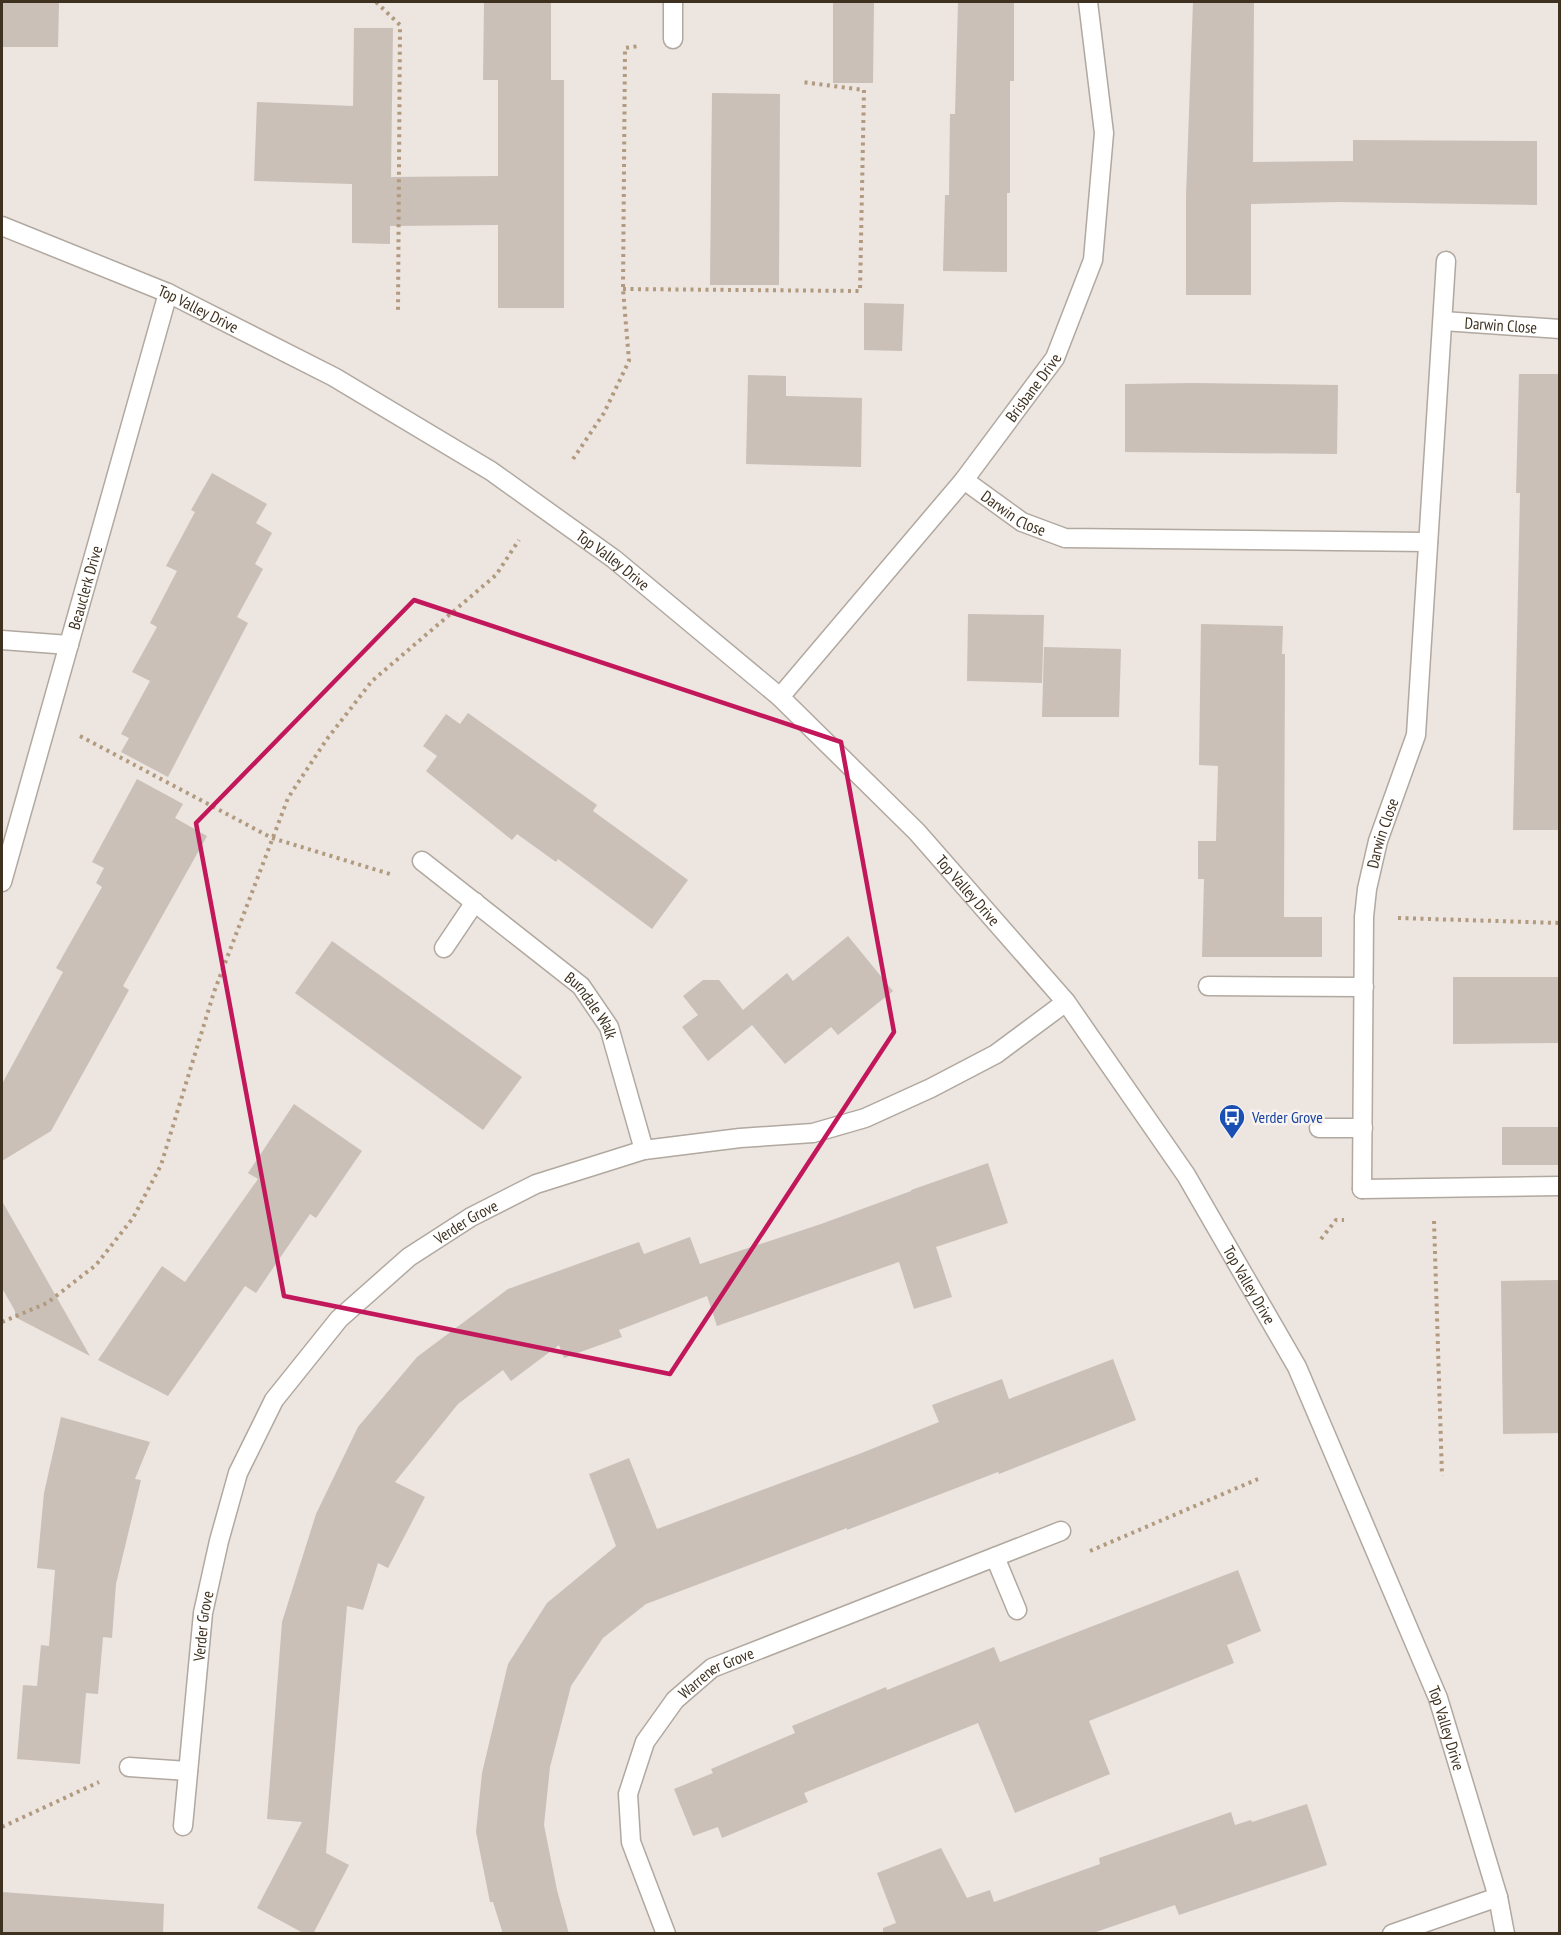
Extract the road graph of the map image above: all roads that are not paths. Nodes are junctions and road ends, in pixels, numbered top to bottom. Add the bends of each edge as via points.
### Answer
1 (673, 2) edge
2 (1088, 2) edge
3 (673, 39) road end
4 (2, 226) edge
5 (1446, 261) dead end
6 (168, 293) junction
7 (1443, 321) junction
8 (1560, 329) edge
9 (964, 480) junction
10 (1428, 542) junction
11 (2, 640) edge
12 (69, 645) junction
13 (780, 697) junction
14 (422, 861) dead end
15 (2, 882) edge
16 (475, 902) junction
17 (444, 948) dead end
18 (1208, 986) dead end
19 (1364, 987) junction
20 (1066, 1002) junction
21 (1319, 1128) dead end
22 (1363, 1128) junction
23 (644, 1150) junction
24 (1560, 1186) edge
25 (1061, 1531) road end
26 (995, 1557) junction
27 (1017, 1610) dead end
28 (129, 1767) road end
29 (188, 1771) junction
30 (183, 1826) dead end
31 (1498, 1897) junction
32 (666, 1934) edge
33 (1392, 1934) edge
34 (1505, 1934) edge

1 - 3 street
2 - 9 street, Brisbane Drive via 1104,133 1093,260 1055,358
4 - 6 street, Top Valley Drive
5 - 7 street, Darwin Close
6 - 12 street, Beauclerk Drive
6 - 13 street, Top Valley Drive via 334,376 491,471 614,559
7 - 8 street, Darwin Close
7 - 10 street, Darwin Close
9 - 10 street, Darwin Close via 1022,522 1065,538
9 - 13 street, Brisbane Drive
10 - 19 street, Darwin Close via 1416,735 1378,841 1367,889
11 - 12 street
12 - 15 street, Beauclerk Drive
13 - 20 street, Top Valley Drive via 917,832
14 - 16 street, Burndale Walk
16 - 17 street
16 - 23 street, Burndale Walk via 581,986 592,1002 609,1028
18 - 19 street
19 - 22 street, Darwin Close
20 - 23 street, Verder Grove via 996,1054 865,1118 813,1133
20 - 31 street, Top Valley Drive via 1186,1175 1297,1367 1438,1698
21 - 22 street
22 - 24 street, Darwin Close via 1362,1189
23 - 29 street, Verder Grove via 536,1184 471,1217 409,1257 339,1319 274,1400 238,1473 219,1541 203,1613
25 - 26 street, Warrener Grove
26 - 27 street
26 - 32 street, Warrener Grove via 712,1668 675,1700 645,1742 628,1794 632,1842
28 - 29 street
29 - 30 street, Verder Grove
31 - 33 street
31 - 34 street, Top Valley Drive

